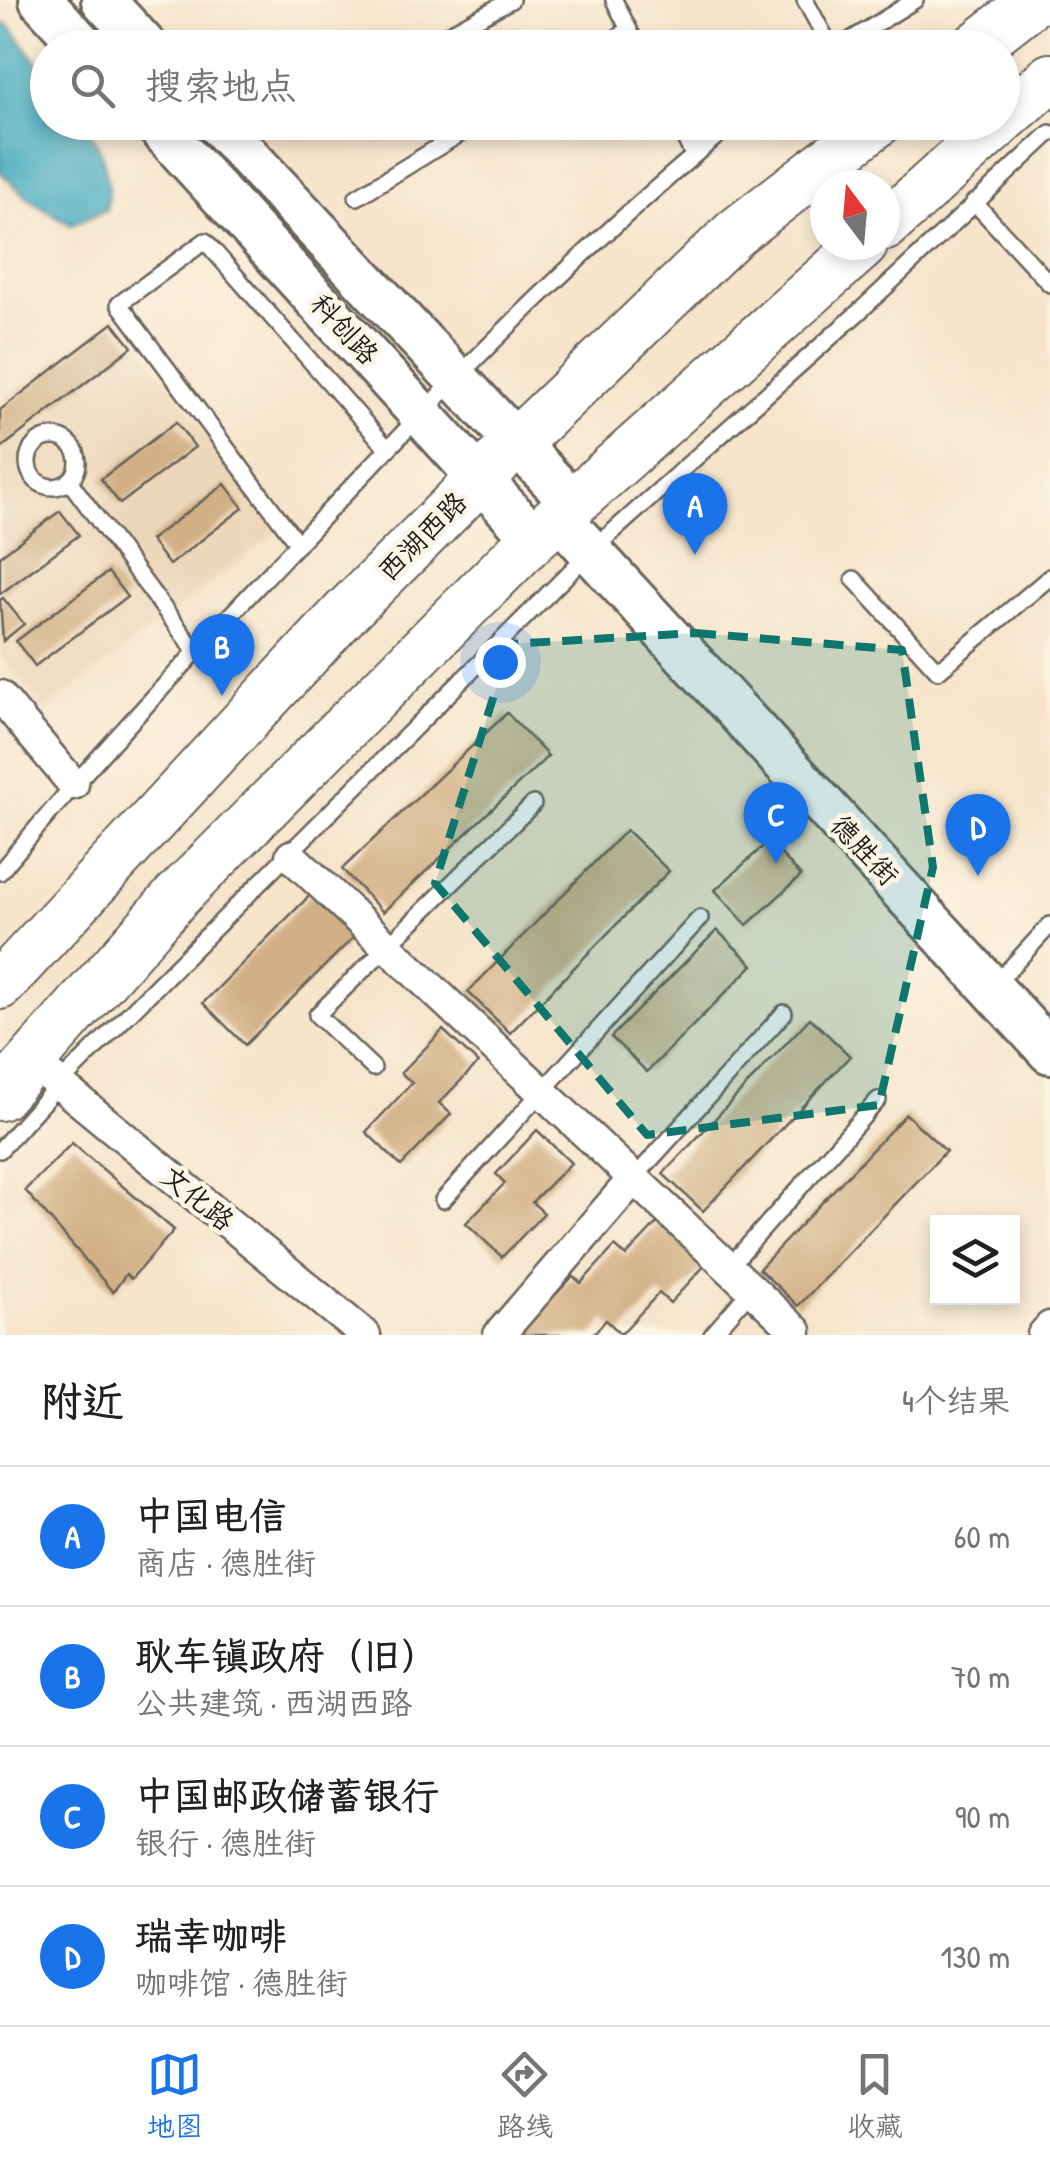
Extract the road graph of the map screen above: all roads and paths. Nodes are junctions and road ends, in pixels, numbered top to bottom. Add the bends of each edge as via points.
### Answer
1 (41, 0) edge
2 (103, 0) edge
3 (511, 0) edge
4 (614, 0) edge
5 (805, 0) edge
6 (915, 0) edge
7 (1035, 0) edge
8 (68, 30) edge
9 (130, 30) edge
10 (455, 30) edge
11 (629, 30) edge
12 (824, 30) edge
13 (865, 30) edge
14 (997, 30) edge
15 (1050, 78) edge
16 (1020, 105) edge
17 (1050, 133) edge
18 (171, 140) edge
19 (233, 140) edge
20 (449, 140) edge
21 (686, 140) edge
22 (713, 140) edge
23 (855, 140) edge
24 (981, 140) edge
25 (694, 156) junction
26 (357, 196) dead end
27 (974, 202) junction
28 (900, 213) edge
29 (847, 260) edge
30 (1050, 284) edge
31 (453, 379) junction
32 (420, 411) junction
33 (516, 442) junction
34 (387, 448) junction
35 (482, 477) junction
36 (70, 482) dead end
37 (555, 520) junction
38 (298, 544) junction
39 (590, 552) junction
40 (1050, 577) edge
41 (854, 579) dead end
42 (196, 652) junction
43 (0, 696) edge
44 (73, 784) junction
45 (533, 804) dead end
46 (292, 856) junction
47 (0, 872) edge
48 (700, 918) dead end
49 (1050, 924) edge
50 (386, 944) junction
51 (0, 985) edge
52 (992, 988) junction
53 (784, 1013) dead end
54 (1050, 1052) edge
55 (373, 1068) dead end
56 (45, 1072) junction
57 (542, 1090) junction
58 (0, 1096) edge
59 (878, 1100) dead end
60 (0, 1150) edge
61 (635, 1178) junction
62 (443, 1200) dead end
63 (729, 1267) junction
64 (752, 1289) junction
65 (1050, 1328) edge
66 (796, 1331) dead end
67 (364, 1335) edge
68 (499, 1335) edge
69 (712, 1335) edge
70 (1043, 1335) edge

1 - 8 street
2 - 9 street
3 - 10 lane
4 - 11 lane
5 - 12 lane
6 - 13 lane
7 - 14 main road
15 - 16 main road
17 - 27 lane
18 - 32 street, 科创路
19 - 31 street, 科创路
20 - 26 lane
21 - 25 lane
22 - 25 lane
23 - 33 main road, 西湖西路 via 735,233
24 - 28 main road
25 - 31 lane
27 - 30 lane
27 - 39 lane
29 - 37 main road
31 - 32 lane
31 - 33 street, 科创路
32 - 34 lane
32 - 35 street, 科创路
33 - 35 main road, 西湖西路
33 - 37 street, 科创路
34 - 38 lane
34 - 38 lane via 205,242 119,304
35 - 37 street, 科创路
35 - 51 main road, 西湖西路 via 346,612
36 - 42 lane
37 - 39 street, 德胜街
37 - 56 main road via 178,896
38 - 42 lane
39 - 46 lane
39 - 52 street, 德胜街
40 - 41 lane via 938,671
42 - 44 lane
43 - 44 street
44 - 47 lane
45 - 50 lane
46 - 50 street
46 - 56 lane
48 - 57 lane
49 - 52 lane
50 - 55 lane via 317,1016
50 - 57 street
52 - 54 street, 德胜街
53 - 61 lane
56 - 58 main road
56 - 60 lane
56 - 67 street, 文化路
57 - 61 street
57 - 62 lane
59 - 63 lane
61 - 63 street
61 - 68 street
63 - 64 street
64 - 66 street
64 - 69 lane
65 - 70 street

